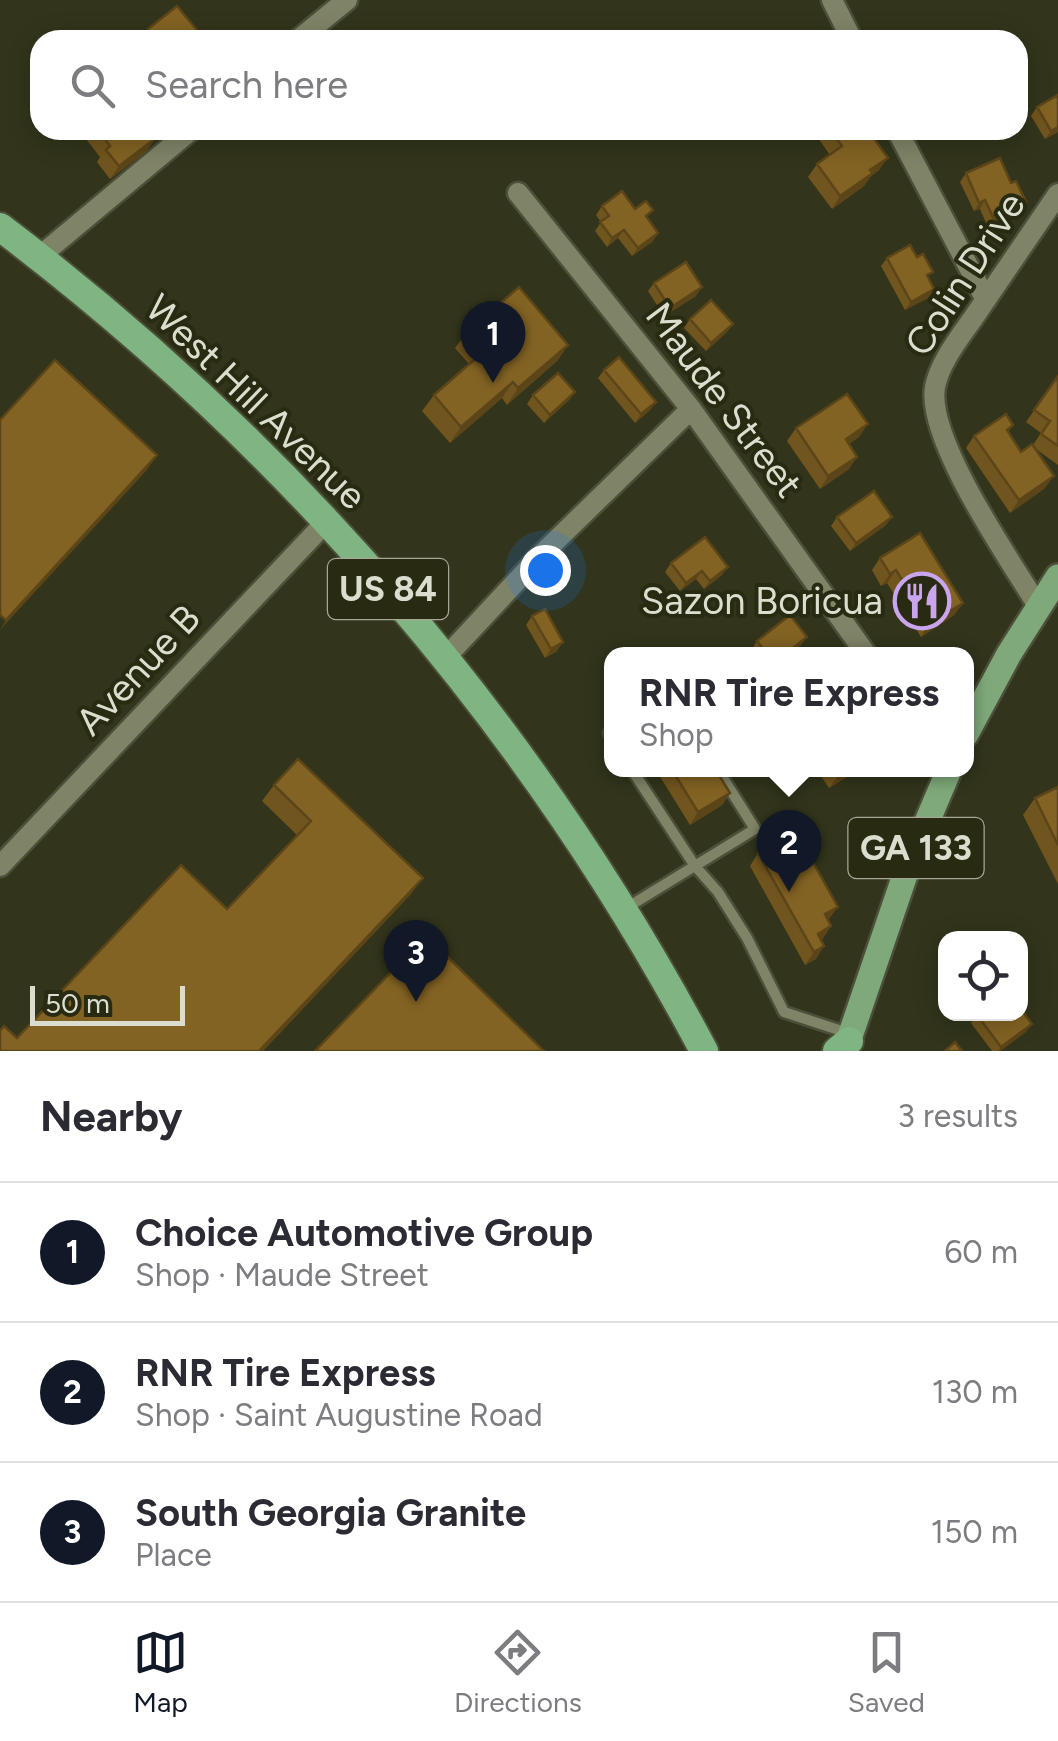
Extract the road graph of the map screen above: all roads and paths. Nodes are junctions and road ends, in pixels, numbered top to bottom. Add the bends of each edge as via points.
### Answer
1 (346, 0) edge
2 (832, 0) edge
3 (310, 30) edge
4 (847, 30) edge
5 (179, 140) edge
6 (902, 140) edge
7 (518, 193) dead end
8 (1058, 194) edge
9 (0, 227) edge
10 (40, 257) junction
11 (986, 300) junction
12 (691, 409) junction
13 (326, 522) junction
14 (1058, 578) edge
15 (1038, 606) junction
16 (861, 647) edge
17 (445, 658) junction
18 (974, 720) edge
19 (637, 777) edge
20 (722, 777) edge
21 (947, 777) edge
22 (0, 866) edge
23 (695, 866) junction
24 (622, 911) junction
25 (846, 1044) edge
26 (705, 1050) edge

1 - 3 street
2 - 4 street
5 - 10 street
6 - 11 street
7 - 12 street, Maude Street
8 - 11 street, Colin Drive
9 - 10 highway, West Hill Avenue / US 84
10 - 13 highway, West Hill Avenue / US 84 via 187,382
11 - 15 street, Colin Drive via 948,356 935,386 935,412 994,536
12 - 16 street, Maude Street
12 - 17 street
13 - 17 highway, West Hill Avenue / US 84
13 - 22 street, Avenue B
14 - 15 main road
15 - 18 main road
17 - 24 highway, West Hill Avenue / US 84 via 574,832
19 - 23 lane
20 - 23 lane via 755,829
21 - 25 main road, GA 133
23 - 24 lane
23 - 25 lane via 748,938 784,1012
24 - 26 highway, West Hill Avenue / US 84

